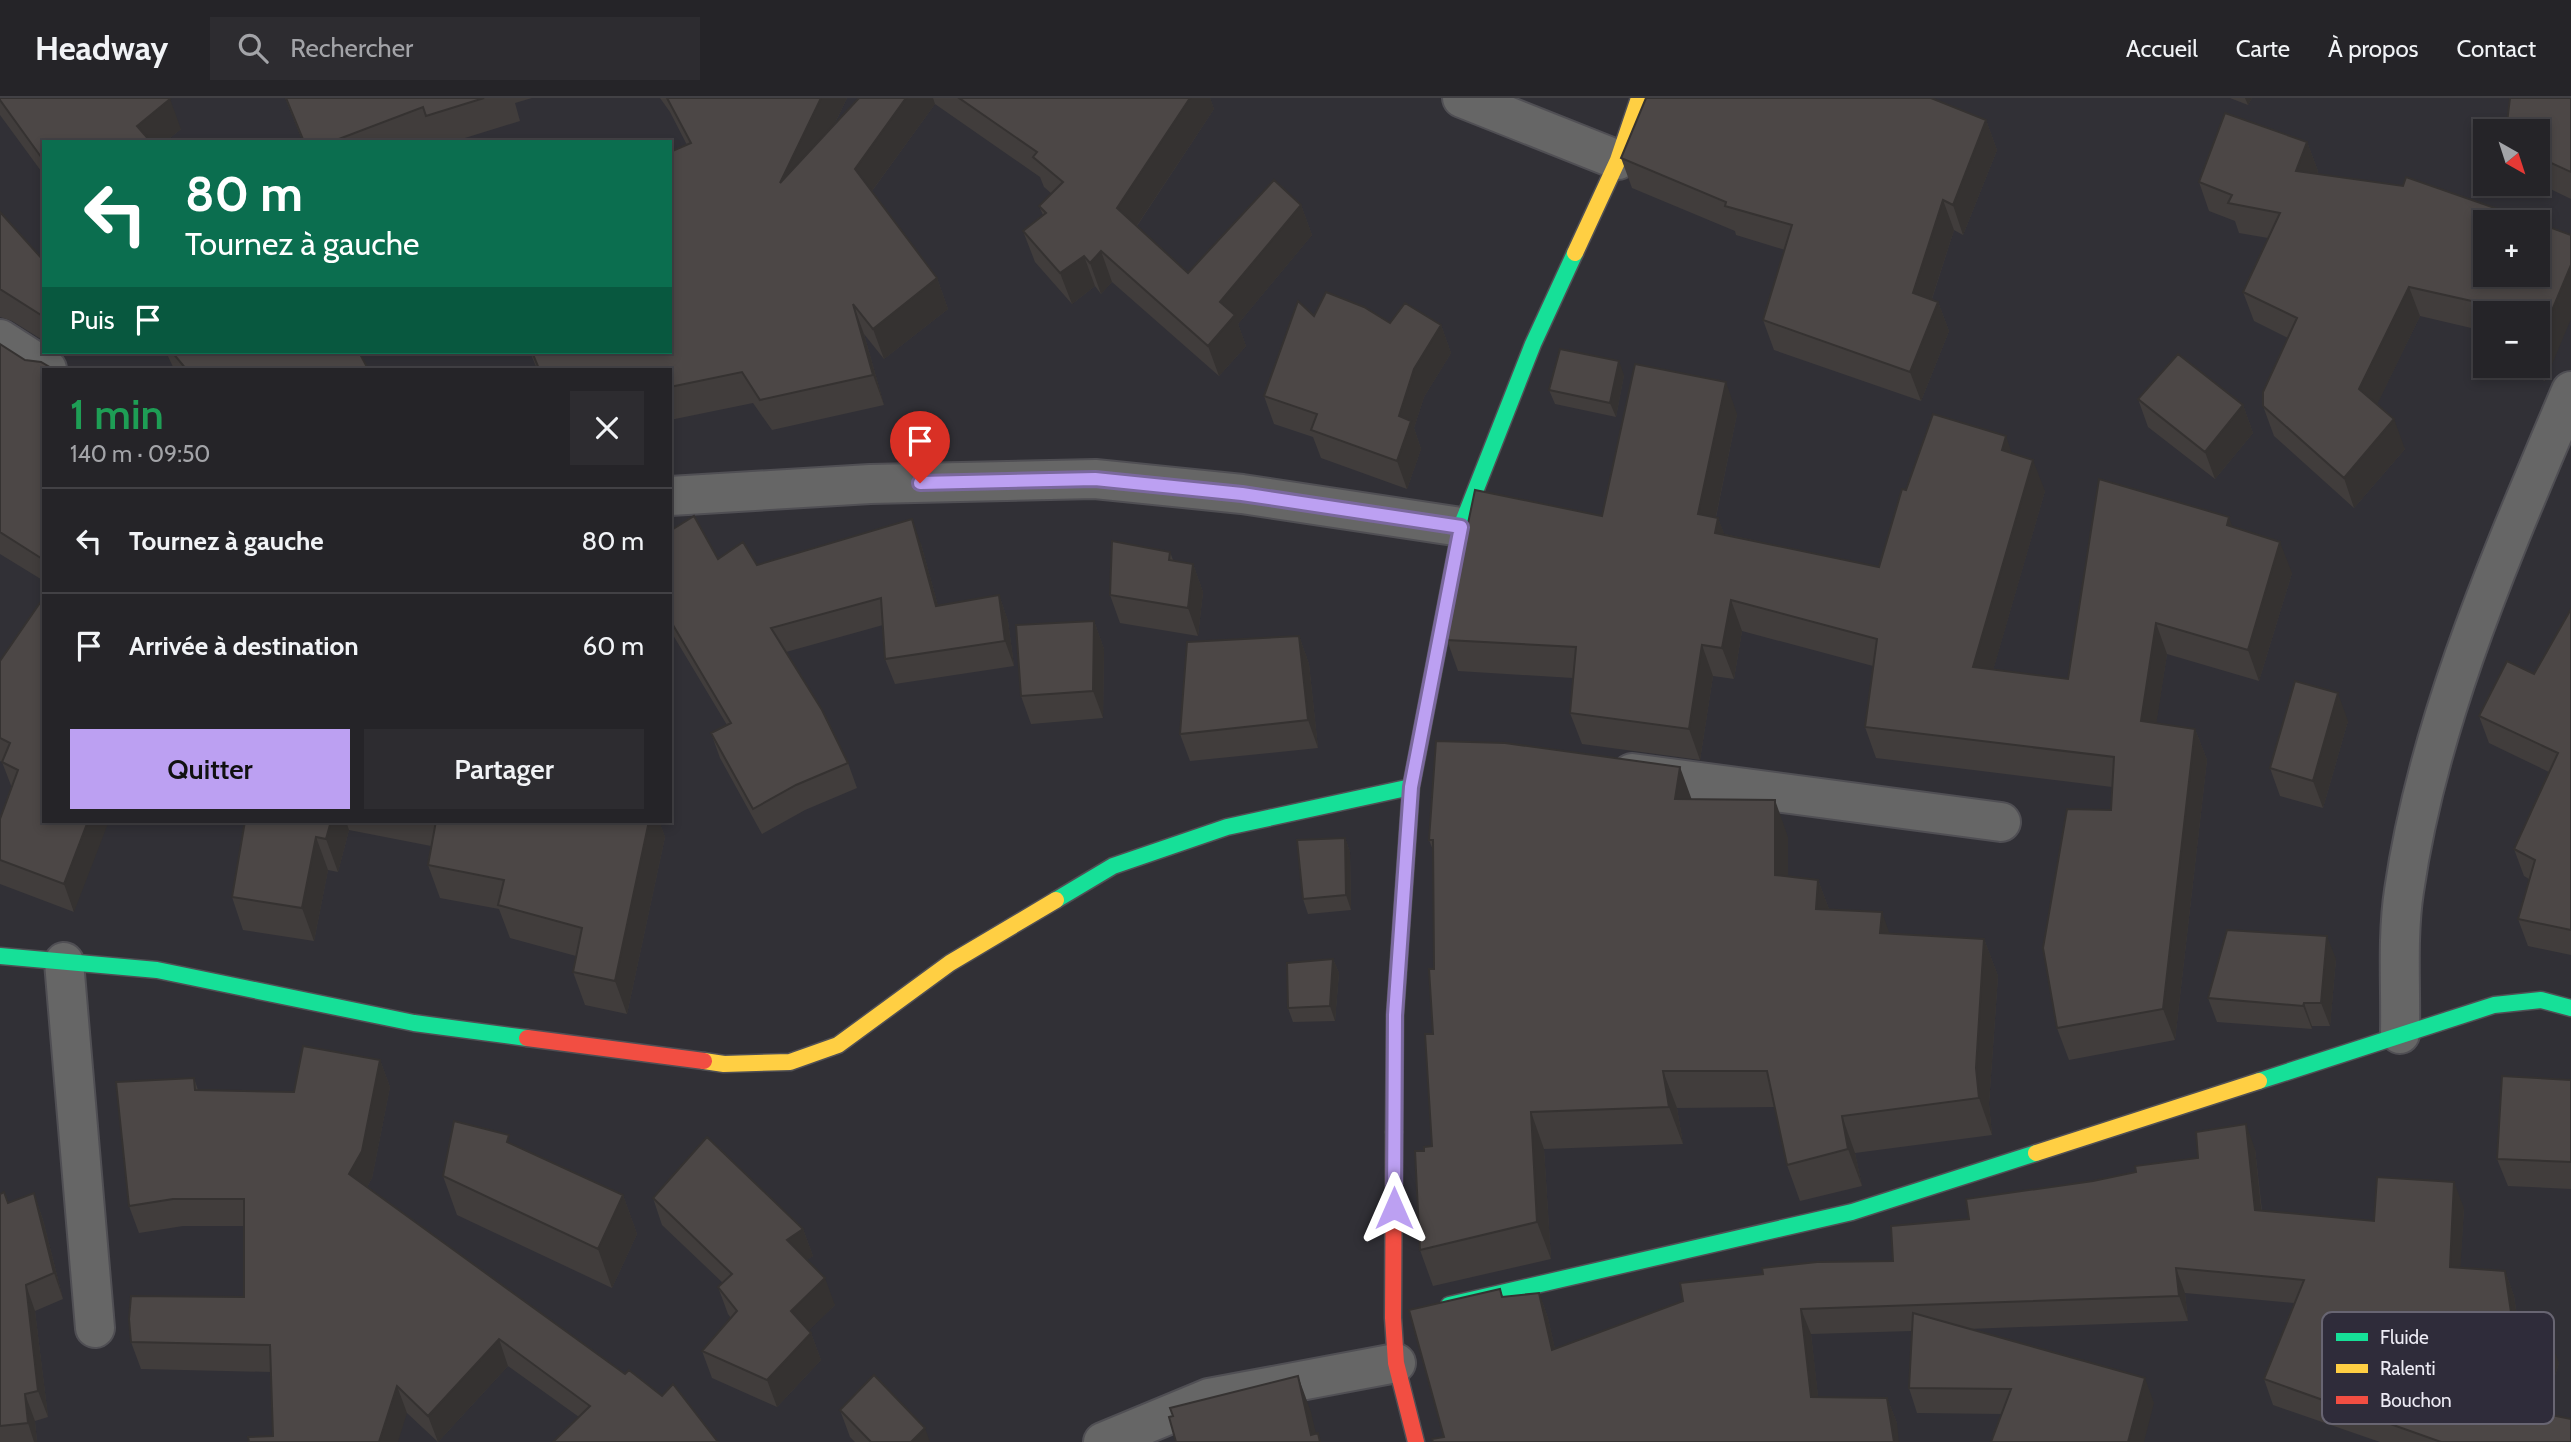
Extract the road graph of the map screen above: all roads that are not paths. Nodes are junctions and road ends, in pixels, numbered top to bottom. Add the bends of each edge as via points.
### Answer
1 (1462, 98) edge
2 (1639, 98) edge
3 (1618, 160) junction
4 (0, 339) edge
5 (45, 368) edge
6 (2571, 391) edge
7 (672, 496) edge
8 (1461, 527) junction
9 (1419, 745) junction
10 (1458, 750) edge
11 (1602, 768) edge
12 (1411, 787) junction
13 (2001, 821) dead end
14 (0, 956) edge
15 (64, 962) junction
16 (2571, 1008) edge
17 (2400, 1034) junction
18 (1432, 1309) edge
19 (95, 1328) dead end
20 (1396, 1363) junction
21 (1103, 1442) edge
22 (1416, 1442) edge

1 - 3 street
2 - 3 street
3 - 8 street via 1532,344
4 - 5 street
6 - 17 street via 2458,675 2422,793 2403,894
7 - 8 street via 870,484 1095,479 1242,494
8 - 9 street
9 - 10 street
9 - 12 street
11 - 13 street
12 - 15 street via 1227,827 1113,866 950,963 838,1045 790,1062 724,1063 427,1025 157,970
12 - 20 street via 1395,1015
14 - 15 street
15 - 19 street
16 - 17 street via 2541,1000 2494,1005
17 - 18 street via 1852,1212
20 - 21 street via 1209,1398
20 - 22 street

